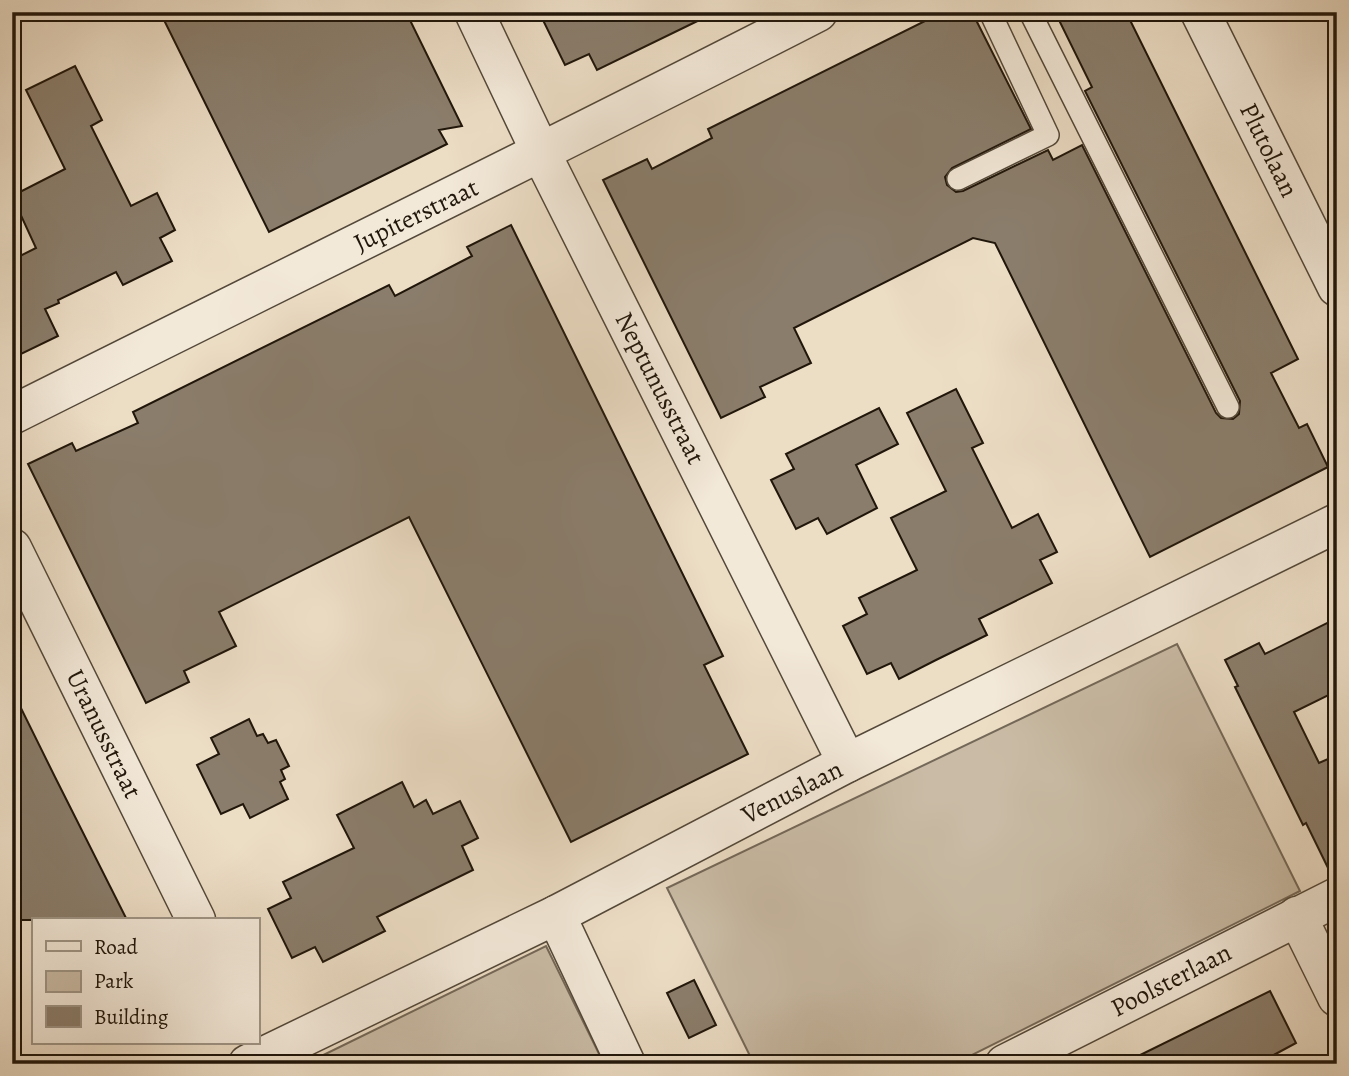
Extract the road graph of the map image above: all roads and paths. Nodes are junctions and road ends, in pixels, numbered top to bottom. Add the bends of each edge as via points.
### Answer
1 (474, 12) edge
2 (818, 12) edge
3 (990, 12) edge
4 (1030, 12) edge
5 (1200, 12) edge
6 (541, 153) junction
7 (958, 179) dead end
8 (1337, 287) edge
9 (1228, 407) dead end
10 (12, 415) edge
11 (1337, 523) edge
12 (12, 548) edge
13 (847, 764) junction
14 (1337, 897) edge
15 (556, 915) junction
16 (1297, 916) junction
17 (195, 918) edge
18 (1337, 998) edge
19 (256, 1054) edge
20 (626, 1064) edge
21 (1005, 1064) edge

1 - 6 street, Neptunusstraat
2 - 6 street, Jupiterstraat
3 - 7 lane via 1048,135
4 - 9 lane
5 - 8 street, Plutolaan
6 - 10 street, Jupiterstraat
6 - 13 street, Neptunusstraat
11 - 13 street, Venuslaan
12 - 17 street, Uranusstraat
13 - 15 street, Venuslaan
14 - 16 street, Poolsterlaan
15 - 19 street, Venuslaan
15 - 20 street
16 - 18 street
16 - 21 street, Poolsterlaan

